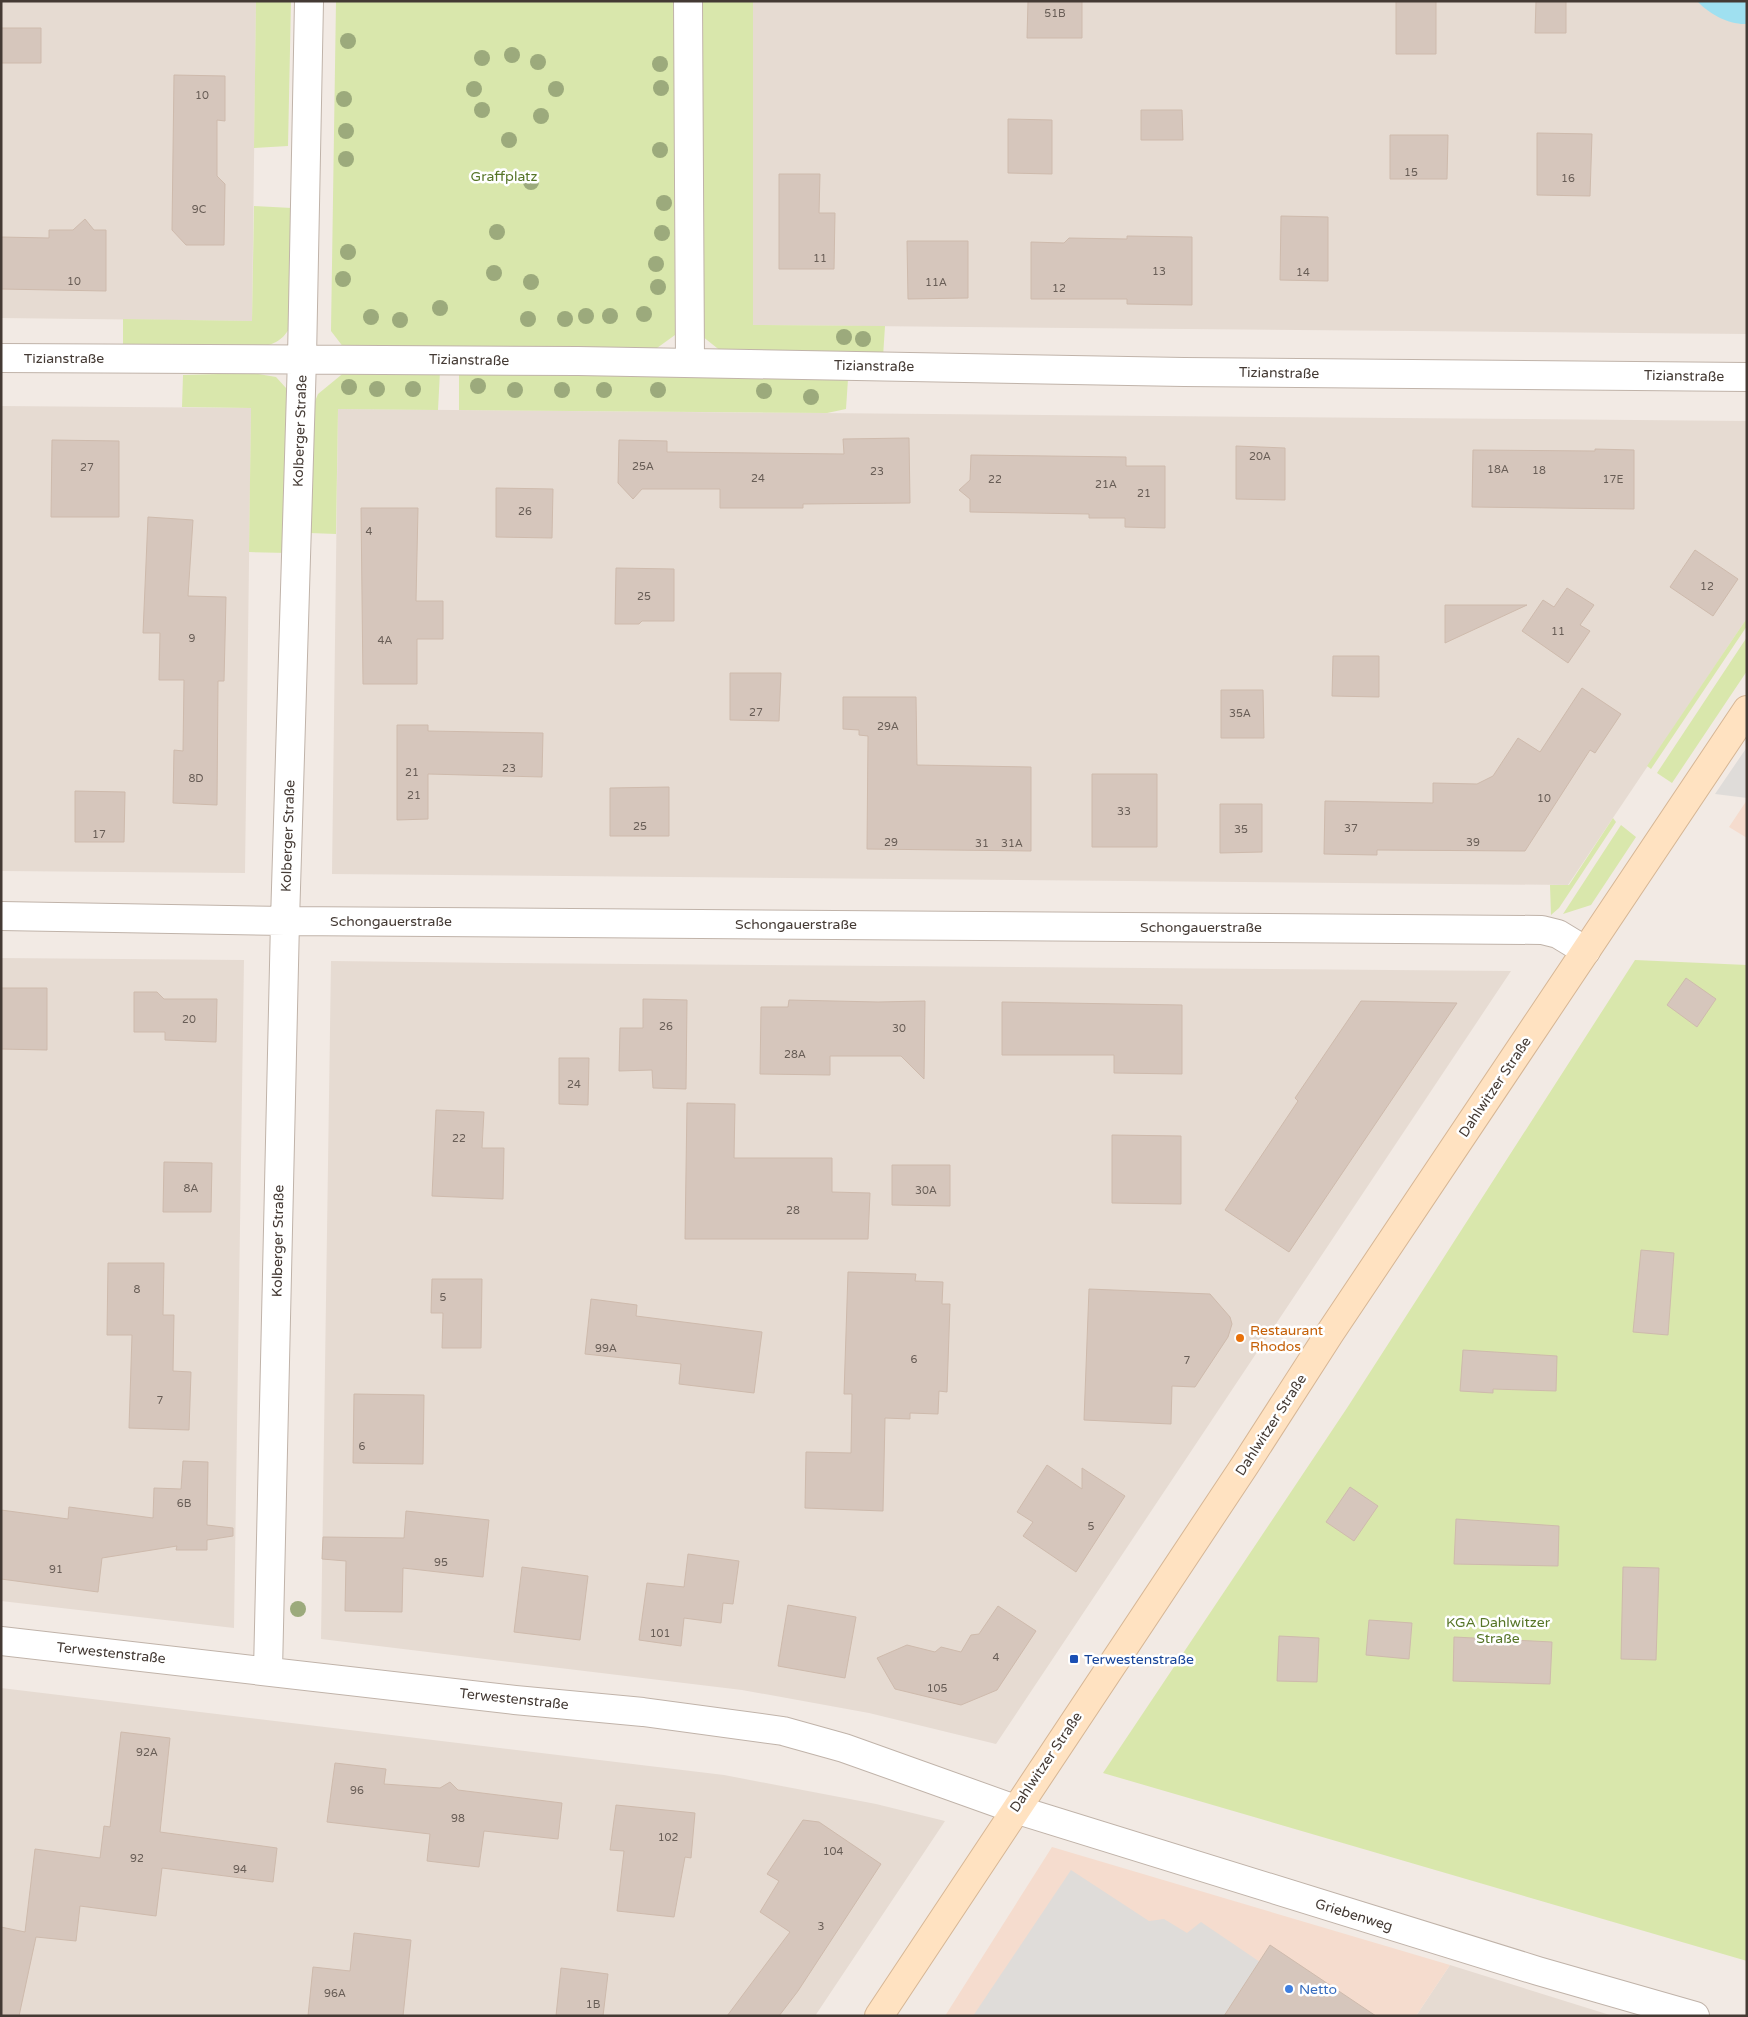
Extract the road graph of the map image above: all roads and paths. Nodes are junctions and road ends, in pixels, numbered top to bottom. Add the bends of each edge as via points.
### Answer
1 (308, 1) edge
2 (688, 1) edge
3 (1, 358) edge
4 (302, 358) junction
5 (690, 362) junction
6 (1747, 377) edge
7 (1747, 710) edge
8 (1, 916) edge
9 (285, 920) junction
10 (1586, 951) junction
11 (1, 1641) edge
12 (268, 1671) junction
13 (1015, 1809) junction
14 (879, 2016) edge
15 (1695, 2016) edge

1 - 4 street, Kolberger Straße
2 - 5 street
3 - 4 street, Tizianstraße
4 - 5 street, Tizianstraße
4 - 9 street, Kolberger Straße
5 - 6 street, Tizianstraße via 1184,372
7 - 10 main road, Dahlwitzer Straße
8 - 9 street, Schongauerstraße
9 - 10 street, Schongauerstraße via 1542,930 1558,934
9 - 12 street, Kolberger Straße
10 - 13 main road, Dahlwitzer Straße
11 - 12 street, Terwestenstraße
12 - 13 street, Terwestenstraße via 643,1712 783,1732 844,1748
13 - 14 main road, Dahlwitzer Straße
13 - 15 street, Griebenweg

